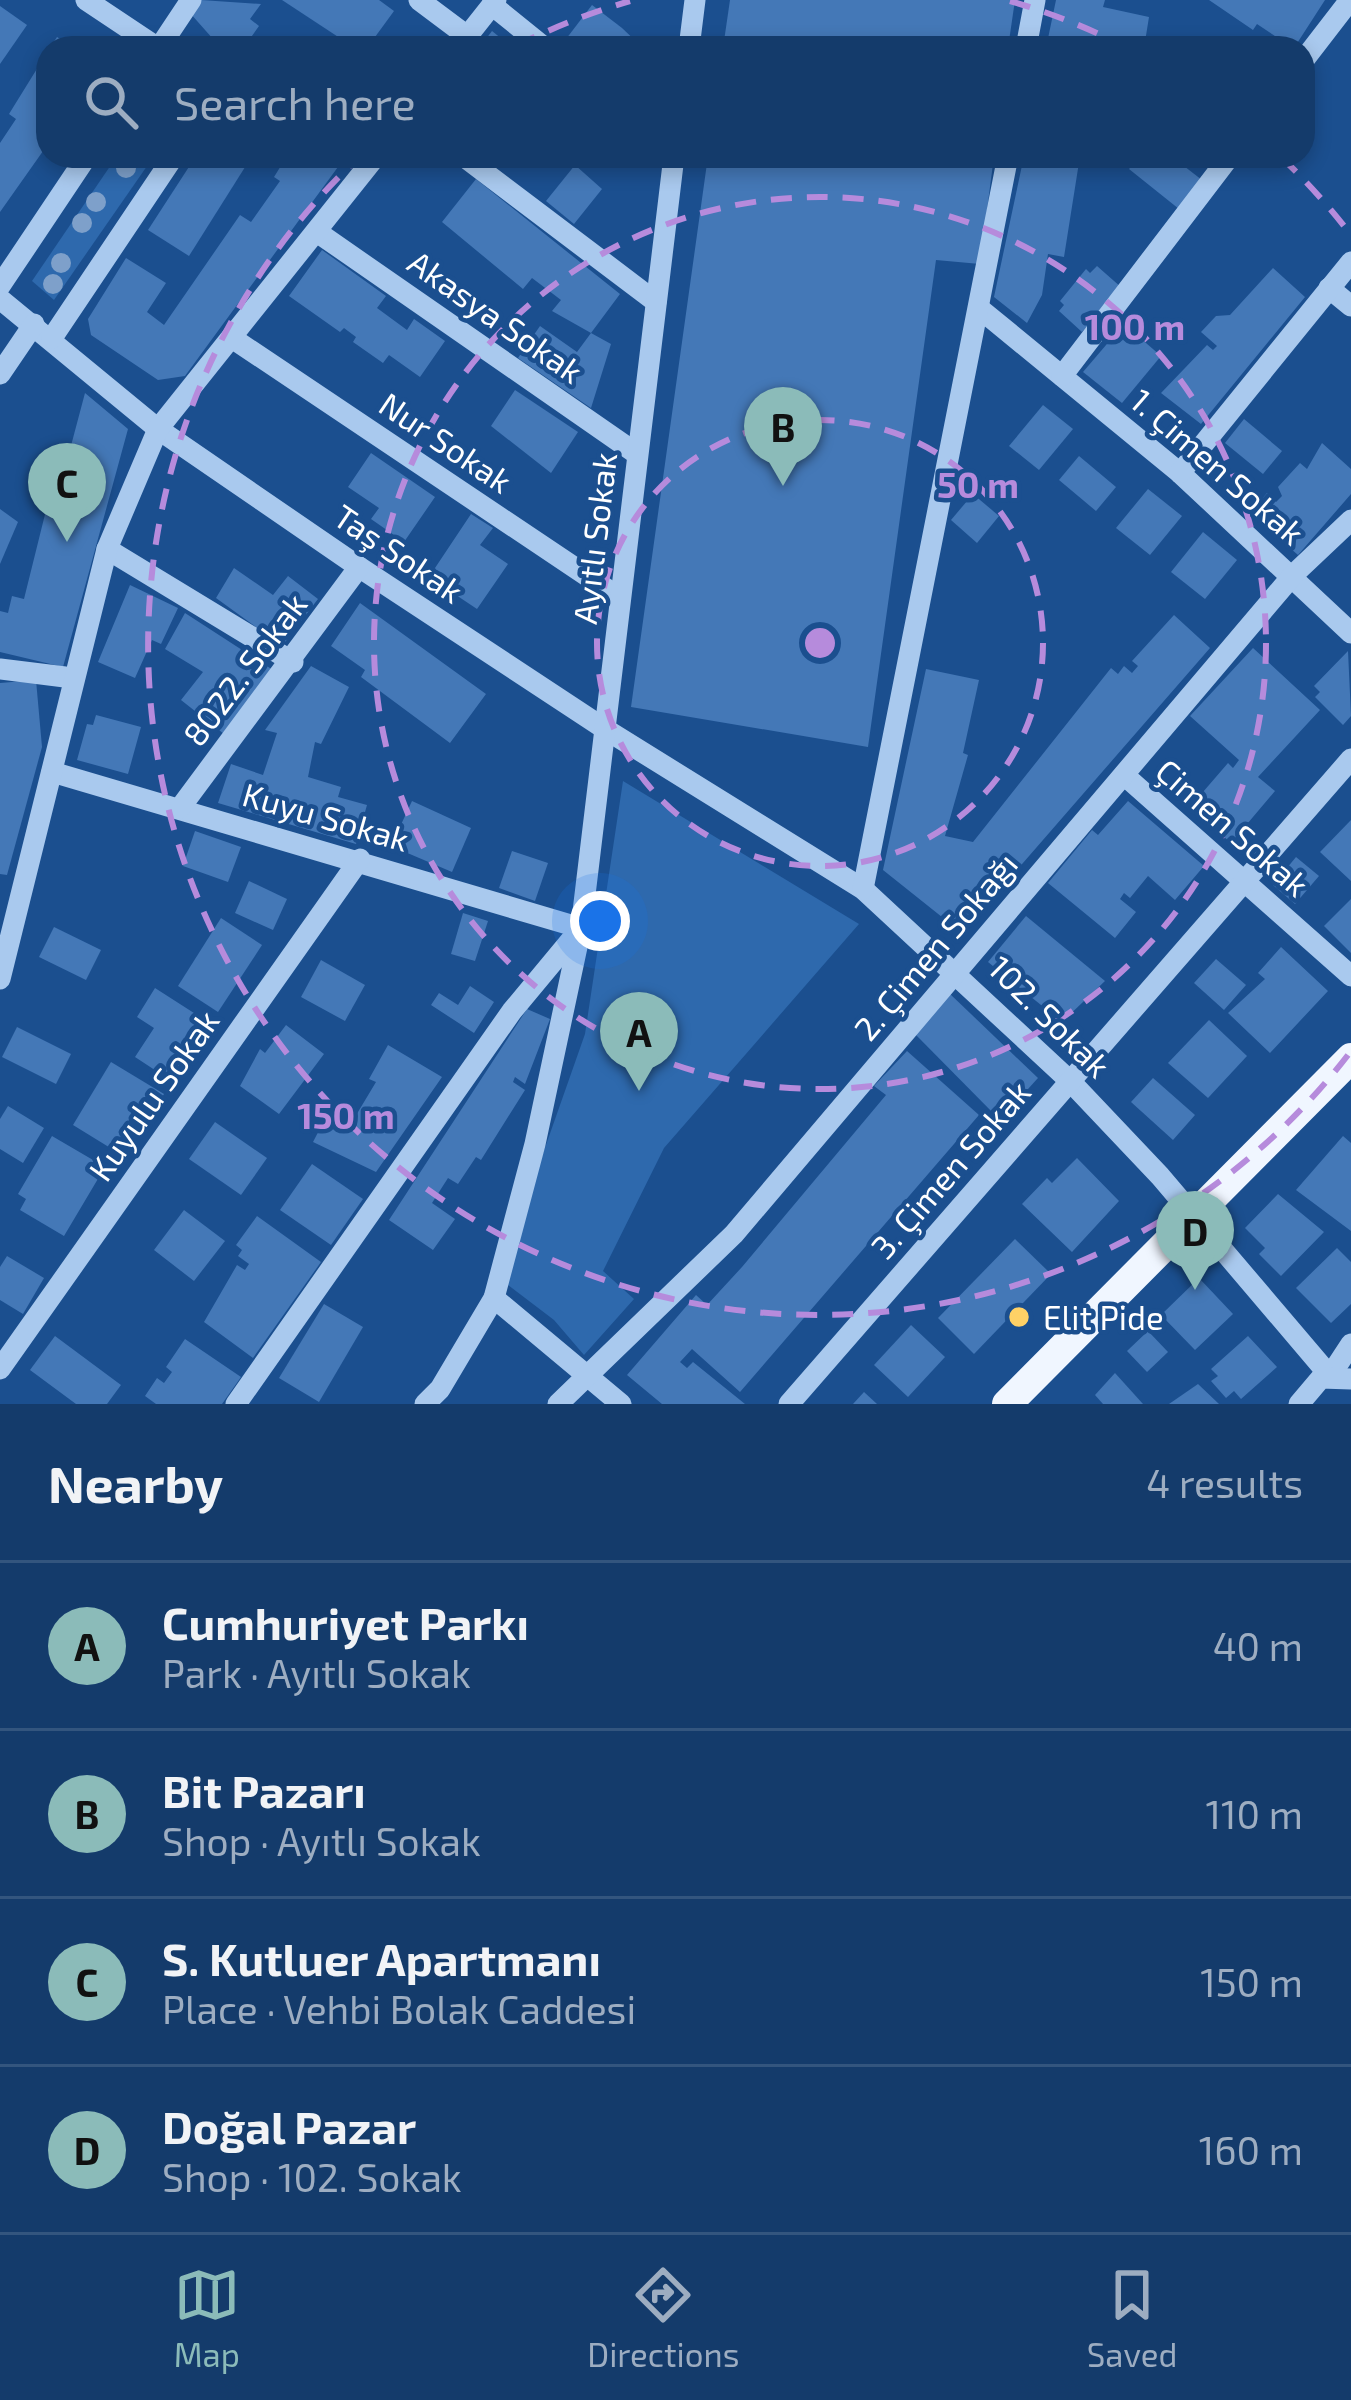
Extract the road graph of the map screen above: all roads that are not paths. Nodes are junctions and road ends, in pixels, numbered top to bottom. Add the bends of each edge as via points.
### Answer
1 (86, 0) edge
2 (191, 0) edge
3 (419, 0) edge
4 (695, 0) edge
5 (1035, 0) edge
6 (1350, 0) edge
7 (494, 2) edge
8 (141, 36) edge
9 (167, 36) edge
10 (457, 36) edge
11 (468, 36) edge
12 (531, 36) edge
13 (690, 36) edge
14 (1029, 36) edge
15 (1315, 45) edge
16 (79, 168) edge
17 (165, 168) edge
18 (367, 168) edge
19 (479, 168) edge
20 (673, 168) edge
21 (1006, 168) edge
22 (1221, 168) edge
23 (317, 232) junction
24 (1351, 262) edge
25 (0, 286) edge
26 (1330, 288) junction
27 (0, 299) edge
28 (656, 302) junction
29 (1351, 306) edge
30 (980, 309) junction
31 (43, 331) junction
32 (235, 340) junction
33 (0, 374) edge
34 (1062, 376) junction
35 (158, 429) junction
36 (637, 454) junction
37 (1180, 473) junction
38 (1351, 520) edge
39 (107, 549) junction
40 (359, 567) junction
41 (1293, 575) junction
42 (620, 598) junction
43 (1351, 633) edge
44 (293, 662) junction
45 (0, 669) edge
46 (65, 677) dead end
47 (605, 729) junction
48 (1351, 759) edge
49 (52, 772) junction
50 (1124, 776) junction
51 (181, 808) junction
52 (360, 859) junction
53 (1245, 880) junction
54 (11, 889) edge
55 (863, 889) junction
56 (581, 928) junction
57 (956, 970) junction
58 (1351, 976) edge
59 (0, 979) edge
60 (1351, 1058) edge
61 (1070, 1081) junction
62 (1193, 1216) junction
63 (494, 1298) junction
64 (1351, 1344) edge
65 (0, 1369) edge
66 (587, 1376) junction
67 (1341, 1377) edge
68 (1298, 1402) edge
69 (236, 1404) edge
70 (425, 1404) edge
71 (558, 1404) edge
72 (621, 1404) edge
73 (789, 1404) edge
74 (1006, 1404) edge

1 - 8 street
2 - 9 street
3 - 10 street
4 - 13 street
5 - 14 street
6 - 15 street
7 - 11 street
7 - 12 street
16 - 25 street
17 - 31 street
18 - 23 street
19 - 28 street
20 - 28 street, Ayıtlı Sokak
21 - 30 street
22 - 34 street
23 - 32 street
23 - 36 street, Akasya Sokak
24 - 26 street
26 - 29 street
26 - 37 street
27 - 31 street, Taş Sokak
28 - 36 street, Ayıtlı Sokak
30 - 34 street, 1. Çimen Sokak
30 - 55 street
31 - 33 street
31 - 35 street, Taş Sokak
32 - 35 street
32 - 42 street, Nur Sokak
34 - 37 street, 1. Çimen Sokak
35 - 39 street
35 - 40 street, Taş Sokak
36 - 42 street, Ayıtlı Sokak
37 - 41 street, 1. Çimen Sokak
38 - 41 street, 2. Çimen Sokağı
39 - 44 street
39 - 49 street
40 - 44 street, 8022. Sokak
40 - 47 street, Taş Sokak
41 - 43 street, 1. Çimen Sokak
41 - 50 street, 2. Çimen Sokağı
42 - 47 street, Ayıtlı Sokak
44 - 51 street, 8022. Sokak
45 - 46 street
47 - 55 street, 102. Sokak
47 - 56 street, Ayıtlı Sokak
48 - 53 street, 3. Çimen Sokak
49 - 51 street, Kuyu Sokak
49 - 54 street
50 - 53 street, Çimen Sokak
50 - 57 street, 2. Çimen Sokağı
51 - 52 street, Kuyu Sokak
52 - 56 street, Kuyu Sokak
52 - 65 street, Kuyulu Sokak
53 - 58 street, Çimen Sokak
53 - 61 street, 3. Çimen Sokak
54 - 59 street
55 - 57 street, 102. Sokak
56 - 63 street, Ayıtlı Sokak
56 - 69 street via 512,1011
57 - 61 street, 102. Sokak
57 - 66 street, 2. Çimen Sokağı via 734,1234
60 - 62 main road
61 - 62 street, 102. Sokak
61 - 73 street, 3. Çimen Sokak
62 - 67 street, 102. Sokak
62 - 74 main road
63 - 66 street
63 - 70 street, Ayıtlı Sokak
64 - 67 street
66 - 71 street, 2. Çimen Sokağı
66 - 72 street
67 - 68 street

